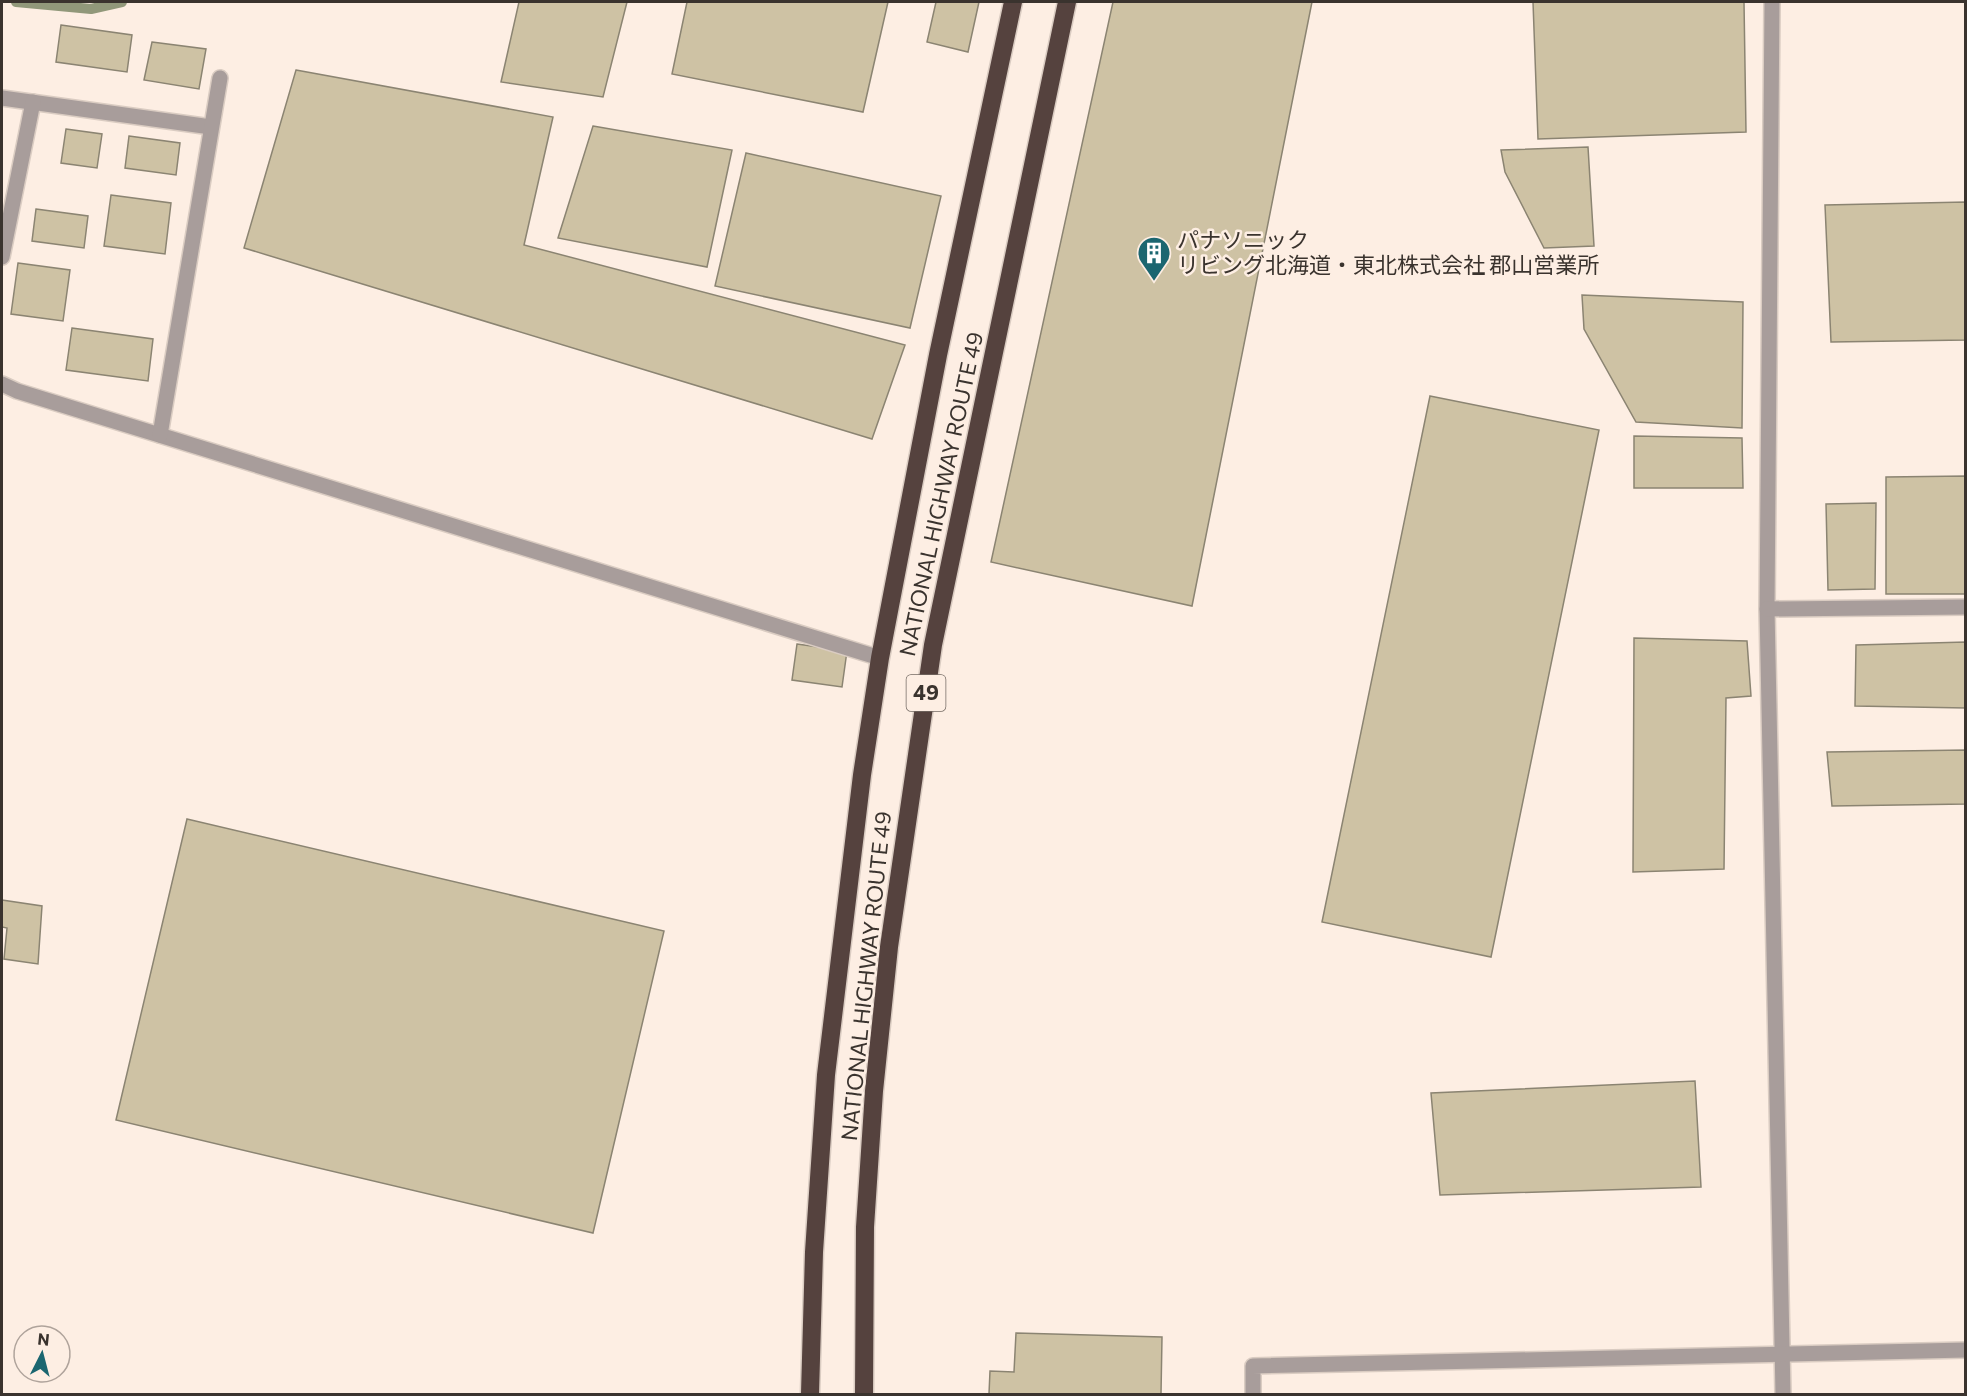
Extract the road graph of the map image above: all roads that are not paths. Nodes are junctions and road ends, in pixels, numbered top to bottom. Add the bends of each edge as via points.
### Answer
1 (1013, 2) edge
2 (1067, 2) edge
3 (1772, 2) edge
4 (220, 78) dead end
5 (2, 98) edge
6 (33, 102) junction
7 (211, 127) junction
8 (2, 257) edge
9 (2, 384) edge
10 (160, 435) junction
11 (1965, 608) edge
12 (1767, 609) junction
13 (880, 658) junction
14 (1965, 1350) edge
15 (1782, 1354) junction
16 (810, 1395) edge
17 (864, 1395) edge
18 (1253, 1395) edge
19 (1783, 1395) edge

1 - 13 highway, NATIONAL HIGHWAY ROUTE 49 / 49 via 938,355
2 - 17 highway, NATIONAL HIGHWAY ROUTE 49 / 49 via 933,645 889,946 865,1227
3 - 12 street
4 - 7 street
5 - 6 street
6 - 7 street
6 - 8 street
7 - 10 street
9 - 10 street
10 - 13 street
11 - 12 street
12 - 15 street
13 - 16 highway, NATIONAL HIGHWAY ROUTE 49 / 49 via 861,775 826,1075 814,1252
14 - 15 street
15 - 18 street via 1253,1366
15 - 19 street

